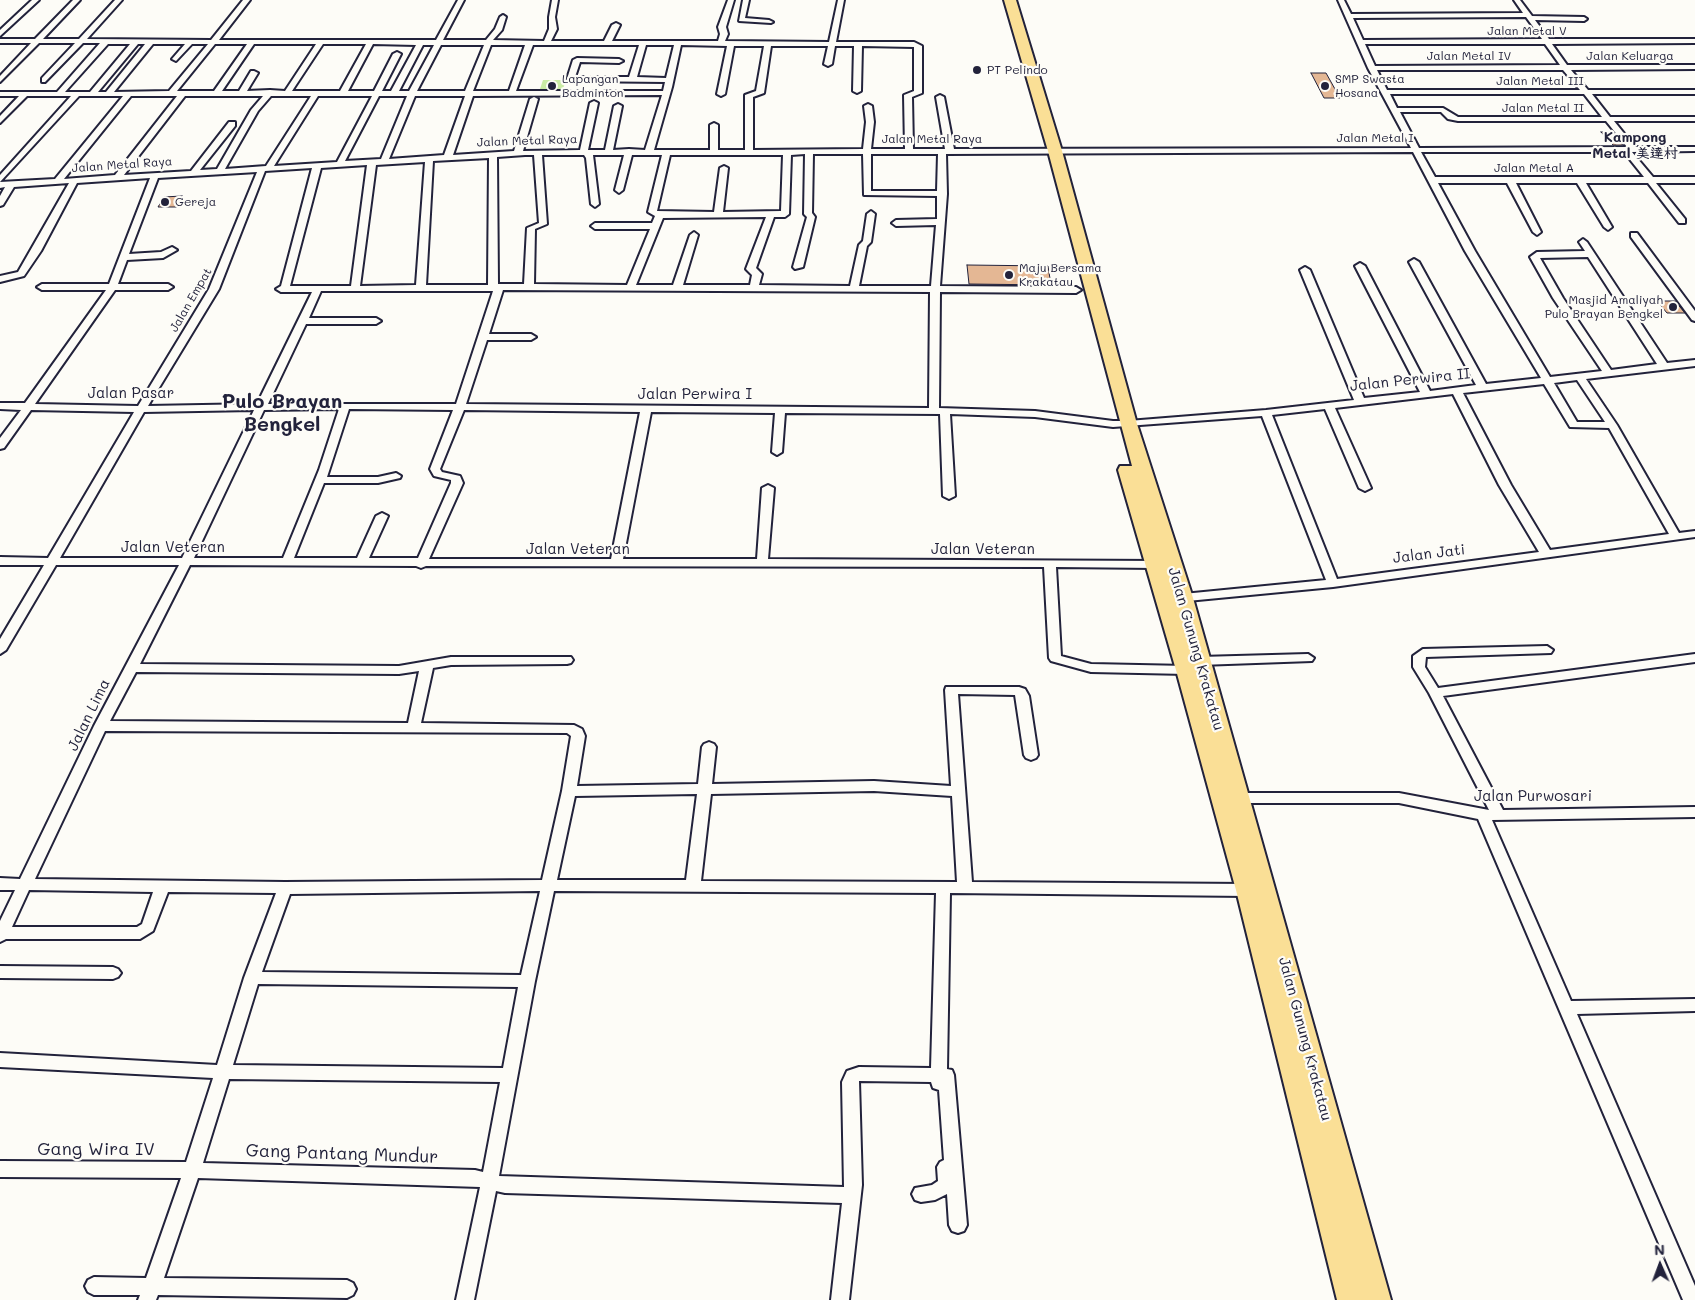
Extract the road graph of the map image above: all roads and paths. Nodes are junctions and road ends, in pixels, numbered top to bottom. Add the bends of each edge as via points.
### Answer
1 (36, 0) edge
2 (76, 0) edge
3 (119, 0) edge
4 (247, 0) edge
5 (461, 0) edge
6 (556, 0) edge
7 (731, 0) edge
8 (746, 0) edge
9 (841, 0) edge
10 (1002, 0) edge
11 (1010, 0) edge
12 (1341, 0) edge
13 (1517, 0) edge
14 (1348, 16) junction
15 (503, 17) dead end
16 (1529, 17) junction
17 (1584, 19) dead end
18 (769, 22) dead end
19 (616, 25) dead end
20 (0, 34) edge
21 (0, 41) edge
22 (38, 41) junction
23 (136, 41) junction
24 (151, 41) junction
25 (191, 41) junction
26 (212, 41) junction
27 (322, 41) junction
28 (1695, 41) edge
29 (81, 42) junction
30 (105, 42) junction
31 (252, 42) junction
32 (371, 42) junction
33 (421, 42) junction
34 (440, 42) junction
35 (489, 42) junction
36 (530, 42) junction
37 (547, 42) junction
38 (582, 42) junction
39 (1360, 42) junction
40 (1546, 42) junction
41 (607, 43) junction
42 (643, 43) junction
43 (678, 43) junction
44 (721, 43) junction
45 (731, 43) junction
46 (768, 43) junction
47 (832, 44) junction
48 (858, 44) junction
49 (397, 54) dead end
50 (176, 59) dead end
51 (577, 60) junction
52 (620, 61) dead end
53 (828, 64) dead end
54 (1565, 67) junction
55 (1695, 67) edge
56 (1372, 68) junction
57 (0, 70) edge
58 (11, 70) junction
59 (254, 73) dead end
60 (0, 80) edge
61 (45, 80) dead end
62 (632, 80) junction
63 (669, 80) junction
64 (270, 92) junction
65 (288, 92) junction
66 (317, 92) junction
67 (512, 92) junction
68 (857, 92) dead end
69 (1386, 92) junction
70 (1585, 92) junction
71 (1695, 92) edge
72 (93, 93) junction
73 (109, 93) junction
74 (130, 93) junction
75 (217, 93) junction
76 (242, 93) junction
77 (343, 93) junction
78 (394, 93) junction
79 (412, 93) junction
80 (469, 93) junction
81 (665, 93) junction
82 (0, 94) edge
83 (25, 94) junction
84 (59, 94) junction
85 (76, 94) junction
86 (171, 94) junction
87 (183, 94) junction
88 (378, 94) junction
89 (721, 94) dead end
90 (535, 95) junction
91 (940, 97) dead end
92 (594, 103) dead end
93 (618, 106) dead end
94 (868, 106) dead end
95 (1395, 110) junction
96 (1695, 118) edge
97 (1607, 119) junction
98 (0, 121) edge
99 (232, 124) dead end
100 (714, 125) dead end
101 (224, 134) junction
102 (242, 134) junction
103 (1416, 149) junction
104 (1630, 149) junction
105 (1695, 149) edge
106 (584, 151) junction
107 (609, 151) junction
108 (629, 151) junction
109 (667, 151) junction
110 (714, 151) junction
111 (748, 151) junction
112 (1047, 151) junction
113 (538, 152) junction
114 (649, 152) junction
115 (787, 152) junction
116 (809, 152) junction
117 (867, 152) junction
118 (909, 152) junction
119 (946, 152) junction
120 (518, 153) junction
121 (493, 155) junction
122 (448, 157) junction
123 (429, 158) junction
124 (384, 161) junction
125 (372, 162) junction
126 (340, 164) junction
127 (317, 166) junction
128 (724, 168) dead end
129 (265, 169) junction
130 (220, 171) junction
131 (194, 173) junction
132 (155, 175) junction
133 (117, 178) junction
134 (0, 180) edge
135 (1432, 180) junction
136 (1510, 180) junction
137 (1580, 180) junction
138 (1650, 180) junction
139 (1695, 180) edge
140 (74, 181) junction
141 (57, 182) junction
142 (0, 185) edge
143 (11, 185) junction
144 (618, 190) dead end
145 (943, 194) junction
146 (0, 203) edge
147 (595, 204) dead end
148 (771, 214) junction
149 (872, 214) dead end
150 (660, 215) junction
151 (718, 215) junction
152 (1682, 221) dead end
153 (941, 222) junction
154 (896, 223) dead end
155 (595, 226) dead end
156 (655, 226) junction
157 (1608, 227) dead end
158 (1537, 232) dead end
159 (694, 235) dead end
160 (1634, 235) dead end
161 (1583, 242) dead end
162 (172, 250) dead end
163 (1591, 254) junction
164 (124, 258) junction
165 (1414, 262) dead end
166 (1360, 266) dead end
167 (798, 267) dead end
168 (1305, 270) dead end
169 (2, 281) edge
170 (42, 287) dead end
171 (168, 287) dead end
172 (422, 287) junction
173 (529, 287) junction
174 (112, 288) junction
175 (496, 288) junction
176 (630, 288) junction
177 (677, 288) junction
178 (754, 288) junction
179 (854, 288) junction
180 (318, 289) junction
181 (355, 289) junction
182 (934, 289) junction
183 (1076, 290) junction
184 (1695, 318) edge
185 (303, 321) junction
186 (376, 321) dead end
187 (483, 337) junction
188 (531, 337) dead end
189 (1695, 363) edge
190 (1664, 367) junction
191 (1609, 374) junction
192 (1580, 377) junction
193 (1548, 381) junction
194 (1483, 388) junction
195 (1456, 390) junction
196 (1426, 393) junction
197 (1360, 401) junction
198 (1328, 405) junction
199 (0, 406) edge
200 (28, 406) junction
201 (345, 406) junction
202 (261, 407) junction
203 (460, 407) junction
204 (141, 409) junction
205 (646, 409) junction
206 (780, 410) junction
207 (939, 411) junction
208 (1266, 412) junction
209 (1121, 424) junction
210 (1612, 425) junction
211 (0, 446) edge
212 (777, 452) dead end
213 (396, 476) dead end
214 (320, 480) junction
215 (768, 488) dead end
216 (1365, 488) dead end
217 (949, 496) dead end
218 (382, 516) dead end
219 (1695, 534) edge
220 (1676, 537) junction
221 (1547, 555) junction
222 (0, 561) edge
223 (186, 561) junction
224 (52, 562) junction
225 (287, 562) junction
226 (361, 563) junction
227 (421, 564) junction
228 (616, 564) junction
229 (762, 564) junction
230 (1050, 564) junction
231 (1156, 564) junction
232 (1333, 583) junction
233 (1175, 598) junction
234 (0, 650) edge
235 (1547, 650) dead end
236 (1308, 658) dead end
237 (1695, 658) edge
238 (567, 660) dead end
239 (427, 665) junction
240 (1194, 666) junction
241 (131, 668) junction
242 (1435, 693) junction
243 (101, 726) junction
244 (414, 727) junction
245 (709, 747) dead end
246 (1031, 755) dead end
247 (703, 789) junction
248 (570, 791) junction
249 (958, 791) junction
250 (1230, 798) junction
251 (1695, 812) edge
252 (1491, 815) junction
253 (0, 884) edge
254 (26, 885) junction
255 (547, 885) junction
256 (693, 886) junction
257 (162, 887) junction
258 (965, 887) junction
259 (286, 888) junction
260 (943, 888) junction
261 (1248, 890) junction
262 (1, 935) edge
263 (0, 972) edge
264 (113, 972) dead end
265 (252, 978) junction
266 (527, 981) junction
267 (1695, 1005) edge
268 (1565, 1008) junction
269 (0, 1060) edge
270 (223, 1072) junction
271 (938, 1074) junction
272 (508, 1075) junction
273 (0, 1169) edge
274 (192, 1170) junction
275 (490, 1180) junction
276 (921, 1194) dead end
277 (852, 1195) junction
278 (958, 1225) dead end
279 (94, 1286) dead end
280 (347, 1288) dead end
281 (150, 1292) edge
282 (465, 1300) edge
283 (840, 1300) edge
284 (1352, 1300) edge
285 (1376, 1300) edge
286 (1692, 1300) edge

1 - 20 street
2 - 22 street
3 - 29 street
4 - 26 street
5 - 34 street
6 - 37 street via 553,29
7 - 44 street via 722,27
8 - 18 street via 741,20
9 - 47 street
10 - 112 highway, Jalan Gunung Krakatau
11 - 112 highway, Jalan Gunung Krakatau
12 - 14 street
13 - 16 street
14 - 16 street
14 - 39 street
15 - 35 street
16 - 17 street
16 - 40 street
19 - 41 street
21 - 22 street
22 - 29 street
22 - 58 street
23 - 24 street
23 - 30 street
23 - 72 street
24 - 25 street
24 - 73 street
25 - 26 street
25 - 50 street
26 - 31 street
26 - 86 street
27 - 31 street
27 - 32 street
27 - 65 street
28 - 40 street, Jalan Metal V
29 - 30 street
29 - 61 street
30 - 84 street
31 - 75 street
32 - 33 street
32 - 77 street
33 - 34 street
33 - 78 street
34 - 35 street
34 - 79 street
35 - 36 street
35 - 80 street
36 - 37 street
36 - 67 street
37 - 38 street
38 - 41 street
38 - 51 street
39 - 40 street, Jalan Metal V
39 - 56 street
40 - 54 street
41 - 42 street
42 - 43 street
42 - 62 street
43 - 44 street
43 - 63 street
44 - 45 street
45 - 46 street
45 - 89 street
46 - 47 street
46 - 111 street via 760,92 749,95
47 - 48 street
47 - 53 street
48 - 68 street
48 - 118 street via 917,46 918,93 908,95
49 - 88 street
51 - 52 street
51 - 62 street via 572,80
54 - 55 street, Jalan Keluarga
54 - 56 street, Jalan Metal IV
54 - 70 street
56 - 69 street
57 - 58 street
58 - 60 street
59 - 76 street
62 - 63 street
63 - 81 street
64 - 65 street
64 - 76 street
64 - 102 street
65 - 66 street
66 - 77 street
66 - 129 street, Jalan Empat
67 - 80 street
67 - 90 street
69 - 70 street, Jalan Metal III
69 - 95 street
70 - 71 street, Jalan Metal III
70 - 97 street
72 - 73 street
72 - 85 street
73 - 74 street
74 - 86 street
74 - 141 street
75 - 76 street
75 - 87 street
77 - 88 street
78 - 79 street
78 - 88 street
79 - 80 street
79 - 124 street
80 - 122 street
81 - 90 street
81 - 114 street
82 - 83 street
83 - 84 street
83 - 98 street
84 - 85 street
85 - 134 street
86 - 87 street
87 - 133 street
88 - 126 street
90 - 120 street
91 - 119 street
92 - 106 street
93 - 107 street
94 - 117 street
95 - 97 street, Jalan Metal II via 1443,110 1451,118 1458,119
95 - 103 street
96 - 97 street, Jalan Metal II
97 - 104 street
99 - 101 street
100 - 110 street
101 - 102 street
101 - 131 street
102 - 130 street
103 - 104 street, Jalan Metal I
103 - 112 street, Jalan Metal I
103 - 135 street
104 - 105 street, Jalan Metal I
104 - 138 street
106 - 107 street, Jalan Metal Raya
106 - 113 street, Jalan Metal Raya
106 - 147 street via 590,157
107 - 108 street, Jalan Metal Raya
108 - 114 street, Jalan Metal Raya
108 - 144 street
109 - 110 street, Jalan Metal Raya
109 - 114 street, Jalan Metal Raya
109 - 150 street via 652,212
110 - 111 street, Jalan Metal Raya
111 - 115 street, Jalan Metal Raya
112 - 119 street, Jalan Metal Raya
112 - 183 highway, Jalan Gunung Krakatau
112 - 209 highway, Jalan Gunung Krakatau
113 - 120 street, Jalan Metal Raya
113 - 173 street via 543,224 531,228
115 - 116 street, Jalan Metal Raya
115 - 148 street via 785,214
116 - 117 street, Jalan Metal Raya
116 - 167 street via 810,217
117 - 118 street, Jalan Metal Raya
117 - 145 street via 867,193
118 - 119 street, Jalan Metal Raya
119 - 145 street
120 - 121 street, Jalan Metal Raya
121 - 122 street, Jalan Metal Raya
121 - 175 street
122 - 123 street, Jalan Metal Raya
123 - 124 street, Jalan Metal Raya
123 - 172 street
124 - 125 street, Jalan Metal Raya
125 - 126 street, Jalan Metal Raya
125 - 181 street
126 - 127 street, Jalan Metal Raya
127 - 129 street, Jalan Metal Raya
127 - 180 street via 283,289
128 - 151 street
129 - 130 street, Jalan Metal Raya
129 - 204 street, Jalan Empat via 214,289
130 - 131 street, Jalan Metal Raya
131 - 132 street, Jalan Metal Raya
132 - 133 street, Jalan Metal Raya
132 - 164 street
133 - 140 street, Jalan Metal Raya
135 - 136 street, Jalan Metal A
135 - 193 street via 1469,250
136 - 137 street, Jalan Metal A
136 - 158 street
137 - 138 street, Jalan Metal A
137 - 157 street
138 - 139 street, Jalan Metal A
138 - 152 street
140 - 141 street, Jalan Metal Raya
140 - 169 street via 21,274
141 - 143 street, Jalan Metal Raya
142 - 143 street, Jalan Metal Raya
143 - 146 street
145 - 153 street
148 - 151 street
148 - 178 street via 751,269 757,274
149 - 179 street
150 - 151 street
150 - 156 street
153 - 154 street
153 - 182 street
155 - 156 street
156 - 176 street
159 - 177 street
160 - 184 street
161 - 163 street
162 - 164 street via 163,255
163 - 190 street
163 - 191 street via 1535,256 1558,298
164 - 174 street
165 - 194 street
166 - 196 street
168 - 197 street
170 - 174 street
171 - 174 street
172 - 175 street
172 - 181 street
173 - 175 street
173 - 176 street
174 - 200 street
175 - 187 street
176 - 177 street
177 - 178 street
178 - 179 street
179 - 182 street
180 - 181 street
180 - 185 street, Jalan Lima
182 - 183 street
182 - 207 street
183 - 209 highway, Jalan Gunung Krakatau
185 - 186 street
185 - 202 street, Jalan Lima
187 - 188 street
187 - 203 street
189 - 190 street, Jalan Perwira II
190 - 191 street, Jalan Perwira II
191 - 192 street, Jalan Perwira II
192 - 193 street, Jalan Perwira II
192 - 210 street
193 - 194 street, Jalan Perwira II
193 - 210 street via 1574,425
194 - 195 street, Jalan Perwira II
195 - 196 street, Jalan Perwira II
195 - 221 street
196 - 197 street, Jalan Perwira II
197 - 198 street, Jalan Perwira II
198 - 208 street, Jalan Perwira II
198 - 216 street
199 - 200 street, Jalan Pasar
200 - 204 street, Jalan Pasar
200 - 211 street
201 - 202 street, Jalan Perwira I
201 - 203 street, Jalan Perwira I
201 - 214 street
202 - 204 street, Jalan Pasar
202 - 223 street, Jalan Lima
203 - 205 street, Jalan Perwira I
203 - 227 street via 435,472 458,480
204 - 224 street, Jalan Empat
205 - 206 street, Jalan Perwira I
205 - 228 street
206 - 207 street, Jalan Perwira I
206 - 212 street
207 - 209 street, Jalan Perwira I via 1035,414
207 - 217 street
208 - 209 street, Jalan Perwira II
208 - 232 street
209 - 231 highway, Jalan Gunung Krakatau
209 - 233 highway, Jalan Gunung Krakatau
210 - 220 street
213 - 214 street via 378,480
214 - 225 street
215 - 229 street
218 - 226 street
219 - 220 street, Jalan Jati
220 - 221 street, Jalan Jati
221 - 232 street, Jalan Jati
222 - 224 street, Jalan Veteran
223 - 224 street, Jalan Veteran
223 - 225 street, Jalan Veteran
223 - 241 street, Jalan Lima
224 - 234 street, Jalan Empat
225 - 226 street, Jalan Veteran
226 - 227 street, Jalan Veteran
227 - 228 street, Jalan Veteran
228 - 229 street, Jalan Veteran
229 - 230 street, Jalan Veteran
230 - 231 street, Jalan Veteran
230 - 240 street via 1055,658 1091,668
231 - 233 highway, Jalan Gunung Krakatau
232 - 233 street, Jalan Jati
233 - 240 highway, Jalan Gunung Krakatau
235 - 242 street via 1423,653 1419,656 1419,667
236 - 240 street
237 - 242 street
238 - 239 street via 452,661
239 - 241 street via 399,670
239 - 244 street
240 - 250 highway, Jalan Gunung Krakatau
241 - 243 street, Jalan Lima
242 - 252 street
243 - 244 street
243 - 254 street, Jalan Lima
244 - 248 street via 573,728 578,736
245 - 247 street
246 - 249 street via 1020,692 952,690
247 - 248 street
247 - 249 street via 874,786
247 - 256 street
248 - 255 street
249 - 258 street
250 - 252 street, Jalan Purwosari via 1399,798
250 - 261 highway, Jalan Gunung Krakatau
250 - 285 highway, Jalan Gunung Krakatau
251 - 252 street, Jalan Purwosari
252 - 268 street
253 - 254 street
254 - 257 street
254 - 262 street, Jalan Lima
255 - 256 street
255 - 259 street
255 - 266 street
256 - 260 street
257 - 259 street
257 - 262 street via 148,927 140,933
258 - 260 street
258 - 261 street
259 - 265 street
260 - 271 street
261 - 284 highway, Jalan Gunung Krakatau
263 - 264 street
265 - 266 street
265 - 270 street
266 - 272 street
267 - 268 street
268 - 286 street
269 - 270 street
270 - 272 street
270 - 274 street
271 - 276 street via 947,1180 939,1190
271 - 277 street via 859,1074 851,1077
271 - 278 street via 945,1074 947,1078
272 - 275 street
273 - 274 street, Gang Wira IV
274 - 275 street, Gang Pantang Mundur
274 - 281 street
275 - 277 street, Gang Pantang Mundur via 505,1185
275 - 282 street
277 - 283 street
279 - 281 street
280 - 281 street

